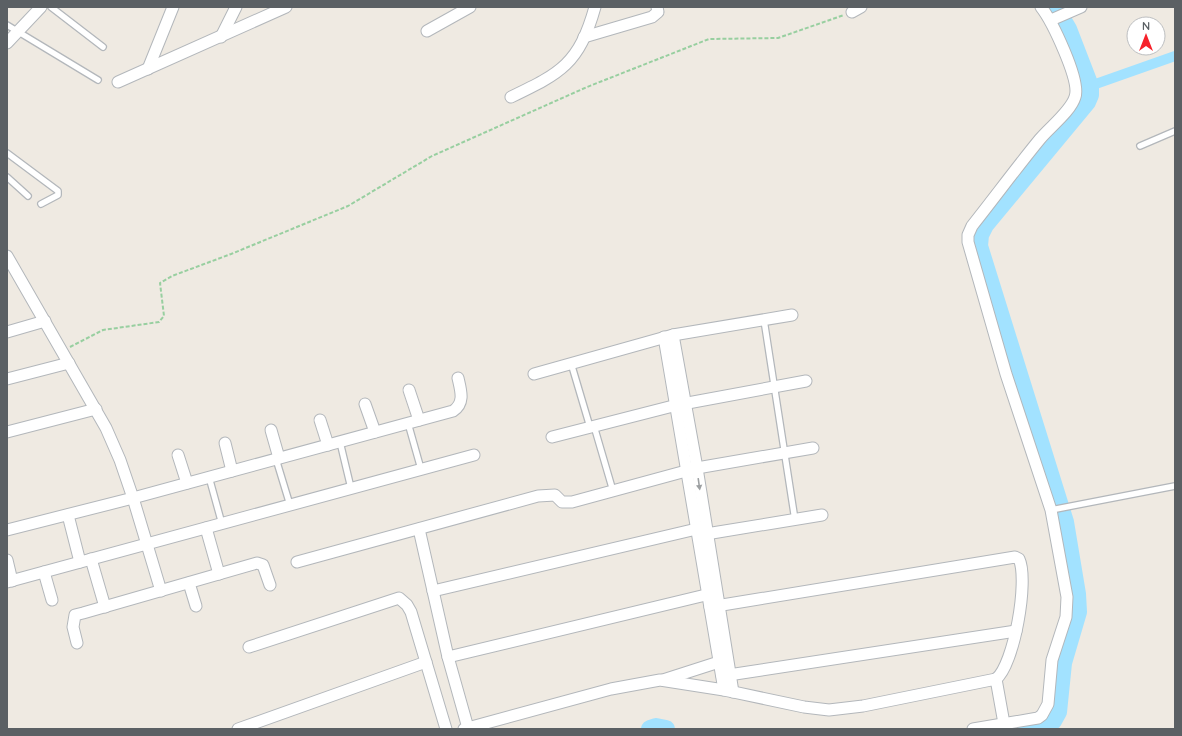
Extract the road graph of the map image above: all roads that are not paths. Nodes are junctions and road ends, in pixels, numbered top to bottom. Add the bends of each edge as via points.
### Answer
1 (41, 7) edge
2 (51, 7) edge
3 (173, 7) edge
4 (236, 7) edge
5 (286, 7) edge
6 (470, 7) edge
7 (594, 7) edge
8 (657, 7) edge
9 (1041, 7) edge
10 (1081, 7) edge
11 (1053, 19) junction
12 (7, 25) edge
13 (426, 31) dead end
14 (17, 32) junction
15 (222, 37) junction
16 (584, 37) junction
17 (7, 43) edge
18 (103, 46) dead end
19 (148, 69) junction
20 (98, 80) dead end
21 (118, 82) dead end
22 (511, 97) dead end
23 (1175, 131) edge
24 (1140, 146) dead end
25 (7, 153) edge
26 (7, 177) edge
27 (28, 196) dead end
28 (41, 204) dead end
29 (7, 256) edge
30 (18, 275) junction
31 (7, 278) edge
32 (792, 315) dead end
33 (764, 320) junction
34 (45, 321) junction
35 (7, 332) edge
36 (669, 336) junction
37 (69, 363) junction
38 (571, 364) junction
39 (534, 374) dead end
40 (458, 378) dead end
41 (7, 379) edge
42 (806, 381) dead end
43 (774, 385) junction
44 (409, 390) dead end
45 (365, 404) dead end
46 (681, 404) junction
47 (96, 409) junction
48 (320, 420) dead end
49 (413, 422) junction
50 (592, 427) junction
51 (7, 430) edge
52 (271, 430) dead end
53 (375, 432) junction
54 (552, 437) dead end
55 (340, 442) junction
56 (225, 443) dead end
57 (328, 445) junction
58 (813, 448) dead end
59 (785, 452) junction
60 (178, 455) dead end
61 (474, 455) dead end
62 (277, 459) junction
63 (421, 469) junction
64 (692, 469) junction
65 (232, 471) junction
66 (209, 477) junction
67 (187, 483) junction
68 (1175, 486) edge
69 (351, 488) junction
70 (613, 491) junction
71 (133, 498) junction
72 (290, 505) junction
73 (1051, 510) junction
74 (68, 515) junction
75 (822, 516) dead end
76 (795, 520) junction
77 (222, 524) junction
78 (206, 528) junction
79 (420, 529) junction
80 (7, 530) edge
81 (702, 531) junction
82 (146, 545) junction
83 (7, 560) edge
84 (91, 560) junction
85 (80, 562) junction
86 (297, 562) dead end
87 (44, 572) junction
88 (219, 574) junction
89 (10, 581) edge
90 (189, 583) junction
91 (270, 585) dead end
92 (161, 591) junction
93 (433, 592) junction
94 (712, 593) junction
95 (52, 600) dead end
96 (104, 606) junction
97 (196, 606) dead end
98 (714, 606) junction
99 (1016, 631) junction
100 (77, 643) dead end
101 (249, 647) dead end
102 (448, 657) junction
103 (426, 662) junction
104 (719, 662) junction
105 (726, 675) junction
106 (996, 679) junction
107 (660, 680) junction
108 (729, 691) junction
109 (1004, 726) edge
110 (466, 728) edge
111 (238, 729) edge
112 (446, 729) edge
113 (973, 729) edge

1 - 14 street
2 - 18 lane
3 - 19 street
4 - 15 street
5 - 15 street
6 - 13 street
7 - 16 street
8 - 16 street via 658,12 652,17
9 - 11 street
10 - 11 street
11 - 73 street via 1074,79 1075,97 1072,104 1040,138 972,226 968,235 1006,374
12 - 14 lane
14 - 17 street
14 - 20 lane
15 - 19 street
16 - 22 street via 580,47 563,68 546,80
19 - 21 street
23 - 24 lane
25 - 28 lane via 58,190 58,195
26 - 27 lane
29 - 30 street
30 - 31 street
30 - 34 street
32 - 33 street
33 - 36 street
33 - 43 lane
34 - 35 street
34 - 37 street
36 - 38 street
36 - 46 street
37 - 41 street
37 - 47 street
38 - 39 street
38 - 50 lane
40 - 49 street via 462,397 458,408
42 - 43 street
43 - 46 street
43 - 59 lane
44 - 49 street
45 - 53 street
46 - 50 street
46 - 64 street
47 - 51 street
47 - 71 street via 120,460
48 - 57 street
49 - 53 street
49 - 63 lane
50 - 54 street
50 - 70 lane
52 - 62 street
53 - 55 street
55 - 57 street
55 - 69 lane
56 - 65 street
57 - 62 street
58 - 59 street
59 - 64 street
59 - 76 lane
60 - 67 street
61 - 63 street
62 - 65 street
62 - 72 lane
63 - 69 street
64 - 70 street
64 - 81 street
65 - 66 street
66 - 67 street
66 - 77 lane
67 - 71 street
68 - 73 lane
69 - 72 street
70 - 79 street via 566,503 555,495 538,496
71 - 74 street
71 - 82 street
72 - 77 street
73 - 109 street via 1068,608 1052,660 1048,704 1038,718
74 - 80 street
74 - 85 street
75 - 76 street
76 - 81 street
77 - 78 street
78 - 82 street
78 - 88 street
79 - 86 street
79 - 93 street
81 - 93 street
81 - 94 street
82 - 84 street
82 - 92 street
83 - 89 street
84 - 85 street
84 - 96 street
85 - 87 street
87 - 89 street
87 - 95 street
88 - 90 street
88 - 91 street via 257,563 263,565
90 - 92 street
90 - 97 street
92 - 96 street
93 - 102 street
94 - 98 street
94 - 102 street
96 - 100 street via 75,615 73,627
98 - 99 street via 1015,557 1019,560 1022,572
98 - 104 street
98 - 105 street
99 - 105 street
99 - 106 street via 1005,667
101 - 103 street via 399,598 411,612
102 - 110 street
103 - 111 street
103 - 112 street
104 - 105 street
104 - 107 street
105 - 108 street
106 - 108 street via 863,706 829,710
106 - 109 street
107 - 108 street
107 - 110 street via 611,689
109 - 113 street

